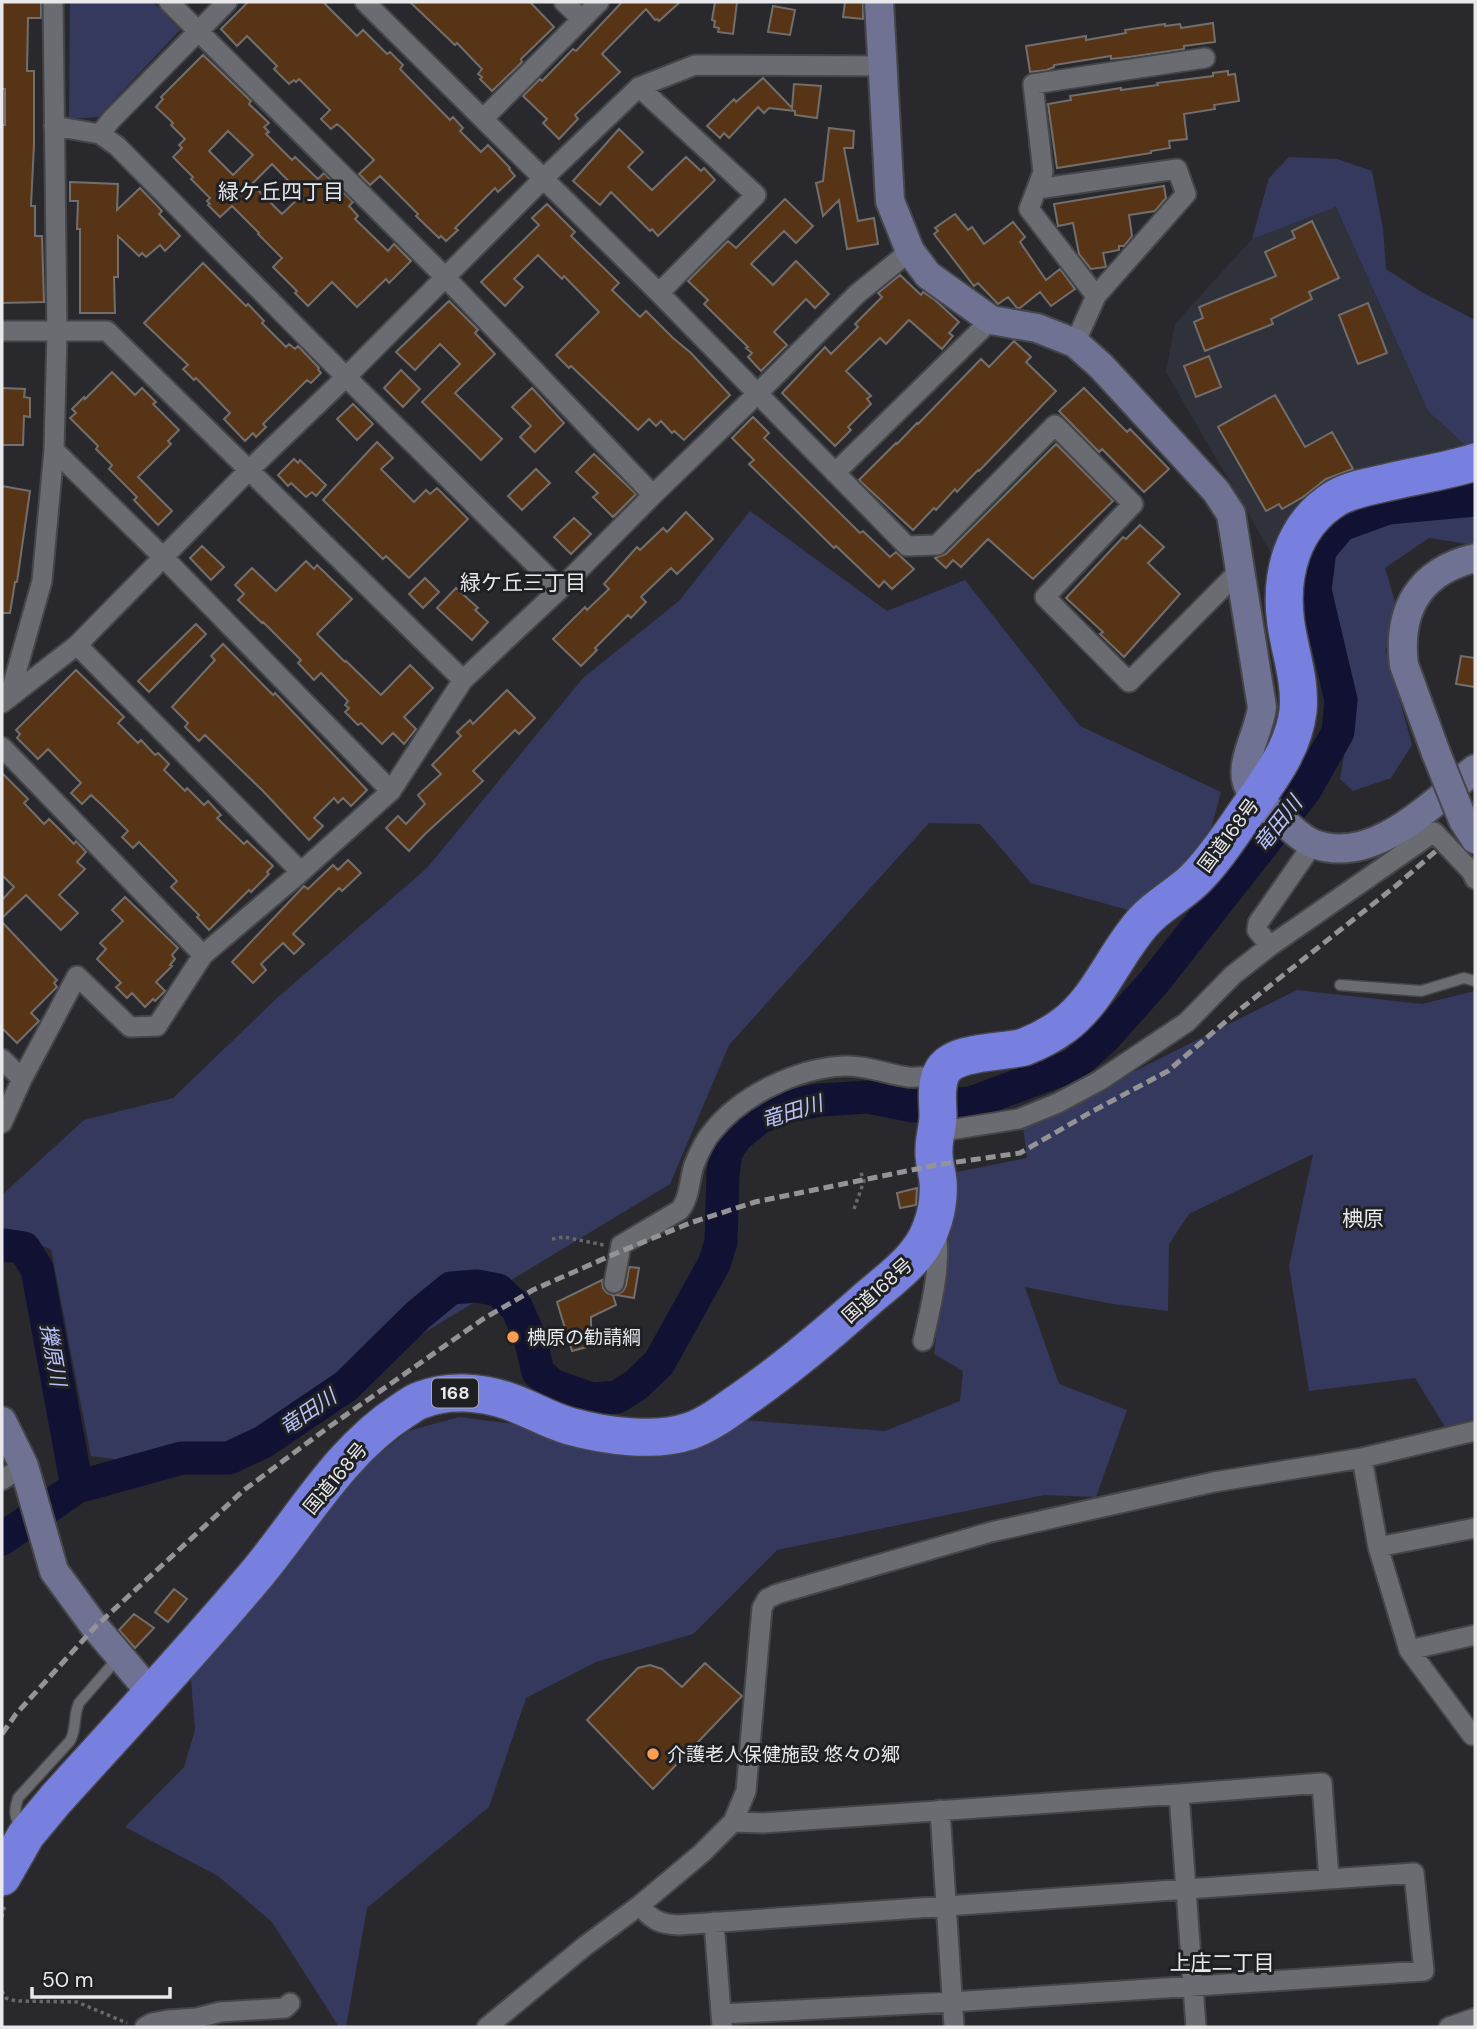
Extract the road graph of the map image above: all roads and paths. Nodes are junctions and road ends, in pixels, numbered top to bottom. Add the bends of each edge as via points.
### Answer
1 (53, 2) edge
2 (169, 2) edge
3 (227, 2) edge
4 (365, 2) edge
5 (564, 2) edge
6 (599, 2) edge
7 (879, 2) edge
8 (582, 19) junction
9 (198, 30) junction
10 (1205, 58) dead end
11 (884, 66) junction
12 (639, 87) junction
13 (483, 119) junction
14 (54, 126) junction
15 (100, 134) junction
16 (544, 178) junction
17 (1037, 189) junction
18 (910, 251) junction
19 (445, 277) junction
20 (659, 293) junction
21 (1096, 296) junction
22 (991, 320) junction
23 (2, 331) edge
24 (57, 332) junction
25 (1076, 343) junction
26 (346, 377) junction
27 (758, 393) junction
28 (54, 450) junction
29 (1475, 462) edge
30 (249, 470) junction
31 (835, 473) junction
32 (653, 495) junction
33 (164, 558) junction
34 (1475, 558) edge
35 (1241, 569) junction
36 (560, 589) junction
37 (77, 645) junction
38 (463, 680) junction
39 (5, 701) edge
40 (2, 747) edge
41 (1475, 769) edge
42 (391, 791) junction
43 (1263, 803) junction
44 (1469, 830) edge
45 (1308, 841) junction
46 (302, 872) junction
47 (1475, 879) edge
48 (1270, 946) junction
49 (204, 955) junction
50 (1475, 981) edge
51 (1340, 985) dead end
52 (2, 1059) edge
53 (22, 1079) junction
54 (938, 1102) junction
55 (2, 1122) edge
56 (860, 1170) dead end
57 (854, 1209) dead end
58 (931, 1227) junction
59 (552, 1239) dead end
60 (621, 1245) junction
61 (614, 1283) dead end
62 (923, 1341) dead end
63 (2, 1421) edge
64 (1475, 1431) edge
65 (1362, 1458) junction
66 (19, 1478) edge
67 (1475, 1528) edge
68 (1378, 1547) junction
69 (1475, 1635) edge
70 (1409, 1650) junction
71 (119, 1656) junction
72 (152, 1694) junction
73 (1475, 1734) edge
74 (1179, 1794) junction
75 (940, 1810) junction
76 (733, 1822) junction
77 (26, 1835) junction
78 (2, 1877) edge
79 (1329, 1879) junction
80 (1186, 1889) junction
81 (640, 1905) junction
82 (946, 1906) junction
83 (715, 1922) junction
84 (1192, 1987) junction
85 (2, 1991) edge
86 (290, 2003) dead end
87 (952, 2003) junction
88 (1475, 2018) edge
89 (722, 2021) edge
90 (199, 2022) edge
91 (135, 2027) edge
92 (145, 2027) edge
93 (487, 2027) edge
94 (954, 2027) edge
95 (1196, 2027) edge
96 (1449, 2027) edge

1 - 14 street
2 - 9 street
3 - 9 street
4 - 13 street
5 - 8 street
6 - 8 street
7 - 11 street
8 - 13 street
9 - 15 street
9 - 19 street
10 - 17 street via 1033,84 1044,172
11 - 12 street via 695,65
11 - 18 street via 890,201
12 - 16 street
12 - 20 street via 756,195
13 - 16 street
14 - 15 street
14 - 24 street
15 - 26 street
16 - 19 street
16 - 20 street
17 - 21 street via 1029,209
17 - 21 street via 1177,169 1186,194
18 - 22 street via 928,275
18 - 27 street via 857,294
19 - 26 street
19 - 32 street
20 - 27 street
21 - 25 street
22 - 25 street via 1037,328
22 - 31 street
23 - 24 street
24 - 28 street
24 - 30 street via 107,331
25 - 35 street via 1216,491 1231,514
26 - 30 street
26 - 36 street
27 - 31 street
27 - 32 street
28 - 33 street
28 - 39 street via 42,581
29 - 43 highway, 国道168号 via 1340,496 1322,508 1294,544 1283,593 1298,713 1293,737
30 - 33 street
30 - 38 street
31 - 35 street via 907,545 937,545 1055,425 1133,504 1045,597 1129,682
32 - 36 street
33 - 37 street
33 - 42 street
34 - 44 street, bridge via 1444,568 1419,590 1402,636 1404,665
35 - 43 street via 1262,707 1245,777
36 - 38 street
37 - 39 street
37 - 46 street
38 - 42 street
40 - 49 street
41 - 45 street via 1402,828 1369,845 1332,848
42 - 46 street
43 - 45 street
43 - 54 highway, 国道168号 via 1191,883 1148,916 1076,1016 1024,1046 951,1061 942,1070
45 - 48 street via 1258,923 1257,930
46 - 49 street
47 - 48 street via 1434,832
48 - 54 street via 1233,975 1187,1022 1099,1081 1058,1102 1018,1119
49 - 53 street via 157,1026 130,1027 77,976
50 - 51 lane via 1464,978 1421,991
52 - 53 street
53 - 55 street
54 - 58 highway, 国道168号 / 168 via 933,1150 938,1191
54 - 60 street via 909,1077 870,1068 818,1069 771,1086 739,1106 712,1132 694,1164 680,1210
56 - 57 path via 864,1181
58 - 62 street via 938,1247
58 - 72 highway, 国道168号 / 168 via 914,1258 831,1331 769,1381 692,1430 659,1438 606,1433 565,1425 481,1394 452,1392 421,1400 354,1450 257,1574
59 - 60 path
60 - 61 street
63 - 66 street
64 - 65 street
65 - 68 street
65 - 76 street via 1214,1482 991,1532 767,1599 762,1608 746,1791
66 - 71 street via 54,1571
67 - 68 street
68 - 70 street
69 - 70 street
70 - 73 street
71 - 72 street
71 - 77 lane via 79,1703 70,1741 18,1798 14,1810
72 - 77 highway, 国道168号 / 168
74 - 75 street
74 - 79 street via 1322,1783
74 - 80 street
75 - 76 street
75 - 82 street
76 - 81 street
77 - 78 highway, 国道168号 / 168
79 - 80 street
79 - 84 street via 1414,1873 1424,1971
80 - 82 street
80 - 84 street
81 - 83 street via 650,1918 664,1924
81 - 93 street
82 - 83 street
82 - 87 street
83 - 89 street
84 - 87 street
84 - 95 street
85 - 91 path via 16,2001 77,2001
86 - 90 street via 285,2008 220,2012
87 - 89 street
87 - 94 street
88 - 96 street
90 - 92 street via 168,2020

